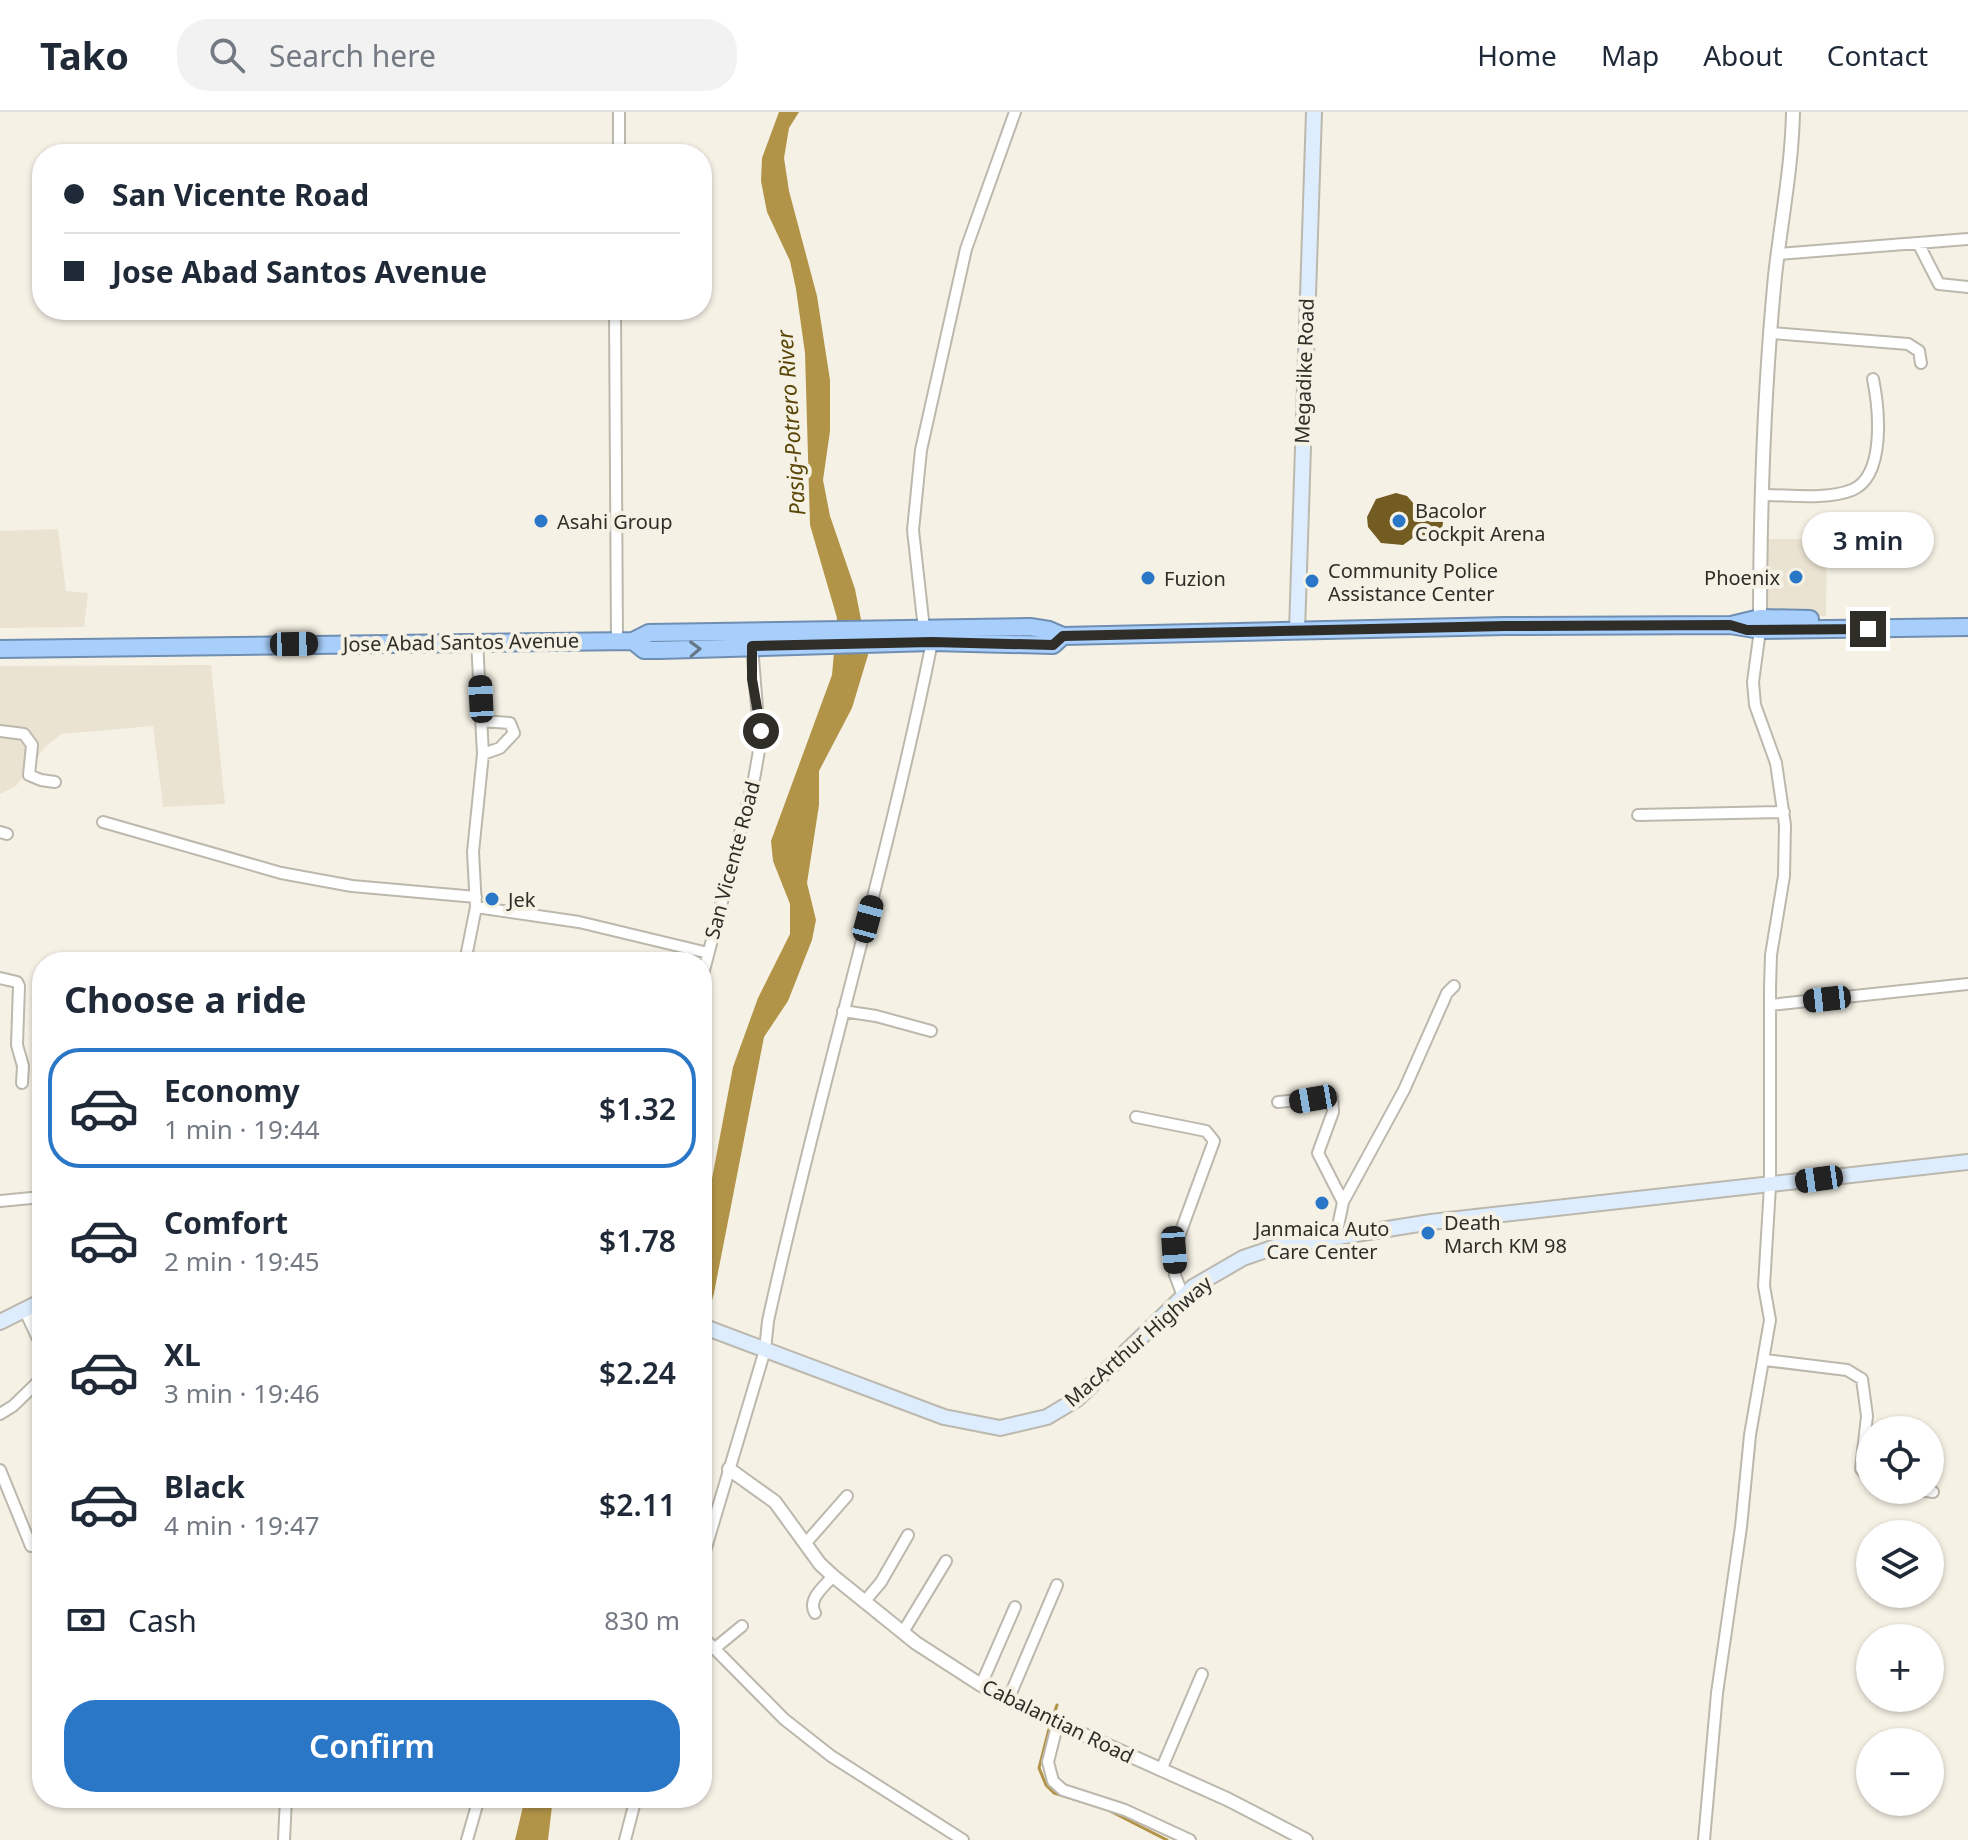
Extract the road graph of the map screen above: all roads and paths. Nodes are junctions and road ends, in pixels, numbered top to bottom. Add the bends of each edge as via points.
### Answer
1 (619, 112) edge
2 (1015, 112) edge
3 (1314, 112) edge
4 (1793, 112) edge
5 (619, 144) edge
6 (1968, 239) edge
7 (1918, 243) junction
8 (1778, 254) junction
9 (1968, 287) edge
10 (615, 320) edge
11 (1772, 333) junction
12 (1921, 363) dead end
13 (1873, 379) dead end
14 (1763, 495) junction
15 (1968, 617) edge
16 (1760, 624) junction
17 (1968, 627) edge
18 (1297, 631) junction
19 (923, 636) junction
20 (477, 641) junction
21 (625, 641) junction
22 (757, 641) junction
23 (0, 649) edge
24 (482, 721) junction
25 (0, 731) edge
26 (483, 754) junction
27 (55, 782) dead end
28 (1784, 812) junction
29 (1638, 815) dead end
30 (103, 822) dead end
31 (476, 902) junction
32 (467, 952) edge
33 (704, 952) edge
34 (708, 952) edge
35 (0, 978) edge
36 (1968, 984) edge
37 (1454, 986) dead end
38 (1770, 1005) junction
39 (843, 1011) junction
40 (931, 1031) dead end
41 (22, 1083) dead end
42 (1278, 1102) dead end
43 (1136, 1117) dead end
44 (1968, 1162) edge
45 (1770, 1186) junction
46 (32, 1198) edge
47 (0, 1201) edge
48 (1343, 1202) junction
49 (1336, 1236) junction
50 (1183, 1296) junction
51 (32, 1305) edge
52 (24, 1309) junction
53 (0, 1322) edge
54 (32, 1326) edge
55 (712, 1330) edge
56 (762, 1349) junction
57 (1765, 1360) junction
58 (32, 1388) edge
59 (0, 1414) edge
60 (1867, 1416) edge
61 (729, 1469) junction
62 (0, 1470) edge
63 (847, 1496) dead end
64 (712, 1527) edge
65 (908, 1535) dead end
66 (805, 1544) junction
67 (31, 1546) dead end
68 (946, 1561) dead end
69 (833, 1576) junction
70 (1057, 1585) dead end
71 (865, 1601) junction
72 (1015, 1607) dead end
73 (815, 1613) dead end
74 (742, 1626) dead end
75 (903, 1632) junction
76 (714, 1649) joint
77 (1202, 1674) dead end
78 (981, 1685) junction
79 (1008, 1700) junction
80 (1058, 1722) junction
81 (1161, 1770) junction
82 (286, 1808) edge
83 (476, 1808) edge
84 (633, 1808) edge
85 (284, 1840) edge
86 (467, 1840) edge
87 (625, 1840) edge
88 (963, 1840) edge
89 (1190, 1840) edge
90 (1306, 1840) edge
91 (1704, 1840) edge

1 - 5 street
2 - 19 street via 966,249 921,450 913,530
3 - 18 main road, Megadike Road
4 - 8 street
6 - 7 street
7 - 8 street
7 - 9 street via 1939,284
8 - 11 street
10 - 21 street
11 - 12 street via 1908,344 1919,351
11 - 14 street
13 - 14 street via 1878,405 1873,465 1861,483 1834,494
14 - 16 street
15 - 16 highway, Jose Abad Santos Avenue
16 - 17 highway, Jose Abad Santos Avenue
16 - 18 highway, Jose Abad Santos Avenue
16 - 28 street via 1755,705 1776,763
18 - 19 highway, Jose Abad Santos Avenue via 1063,636 1030,627
19 - 22 highway, Jose Abad Santos Avenue
19 - 39 street via 895,815
20 - 21 highway, Jose Abad Santos Avenue
20 - 23 highway, Jose Abad Santos Avenue
20 - 24 street
21 - 22 highway, Jose Abad Santos Avenue via 644,650
22 - 34 street, San Vicente Road via 760,745
24 - 26 street
24 - 26 street via 510,723 514,733 500,748
25 - 27 street via 24,734 32,745 29,775
26 - 31 street via 473,852
28 - 29 street
28 - 38 street via 1784,876 1771,955
30 - 31 street via 281,873
31 - 32 street
31 - 33 street
35 - 41 street via 19,986
36 - 38 street
37 - 48 street
38 - 45 street
39 - 40 street
39 - 56 street
42 - 48 street via 1332,1097 1333,1112 1318,1153
43 - 50 street via 1206,1131 1214,1141 1174,1250
44 - 45 main road, MacArthur Highway
45 - 49 main road, MacArthur Highway
45 - 57 street
46 - 47 street
48 - 49 street
49 - 50 main road, MacArthur Highway via 1243,1258
50 - 56 main road, MacArthur Highway via 1077,1399 1047,1417 1000,1428 944,1417
51 - 52 main road
52 - 53 main road
52 - 54 street
55 - 56 main road, MacArthur Highway
56 - 61 street
57 - 60 street via 1847,1370 1862,1379
57 - 91 street via 1750,1435 1717,1693
58 - 59 street
61 - 64 street
61 - 66 street, Cabalantian Road via 775,1502
62 - 67 street
63 - 66 street
65 - 71 street
66 - 69 street, Cabalantian Road
68 - 75 street
69 - 71 street, Cabalantian Road
69 - 73 street via 813,1599
70 - 79 street
71 - 75 street, Cabalantian Road
72 - 78 street
74 - 76 street
75 - 78 street, Cabalantian Road
76 - 88 street via 784,1719 831,1756
77 - 81 street
78 - 79 street, Cabalantian Road
79 - 80 street, Cabalantian Road
80 - 81 street, Cabalantian Road
80 - 89 street via 1048,1762 1053,1781 1063,1790 1125,1810
81 - 90 street, Cabalantian Road
82 - 85 street
83 - 86 street
84 - 87 street

